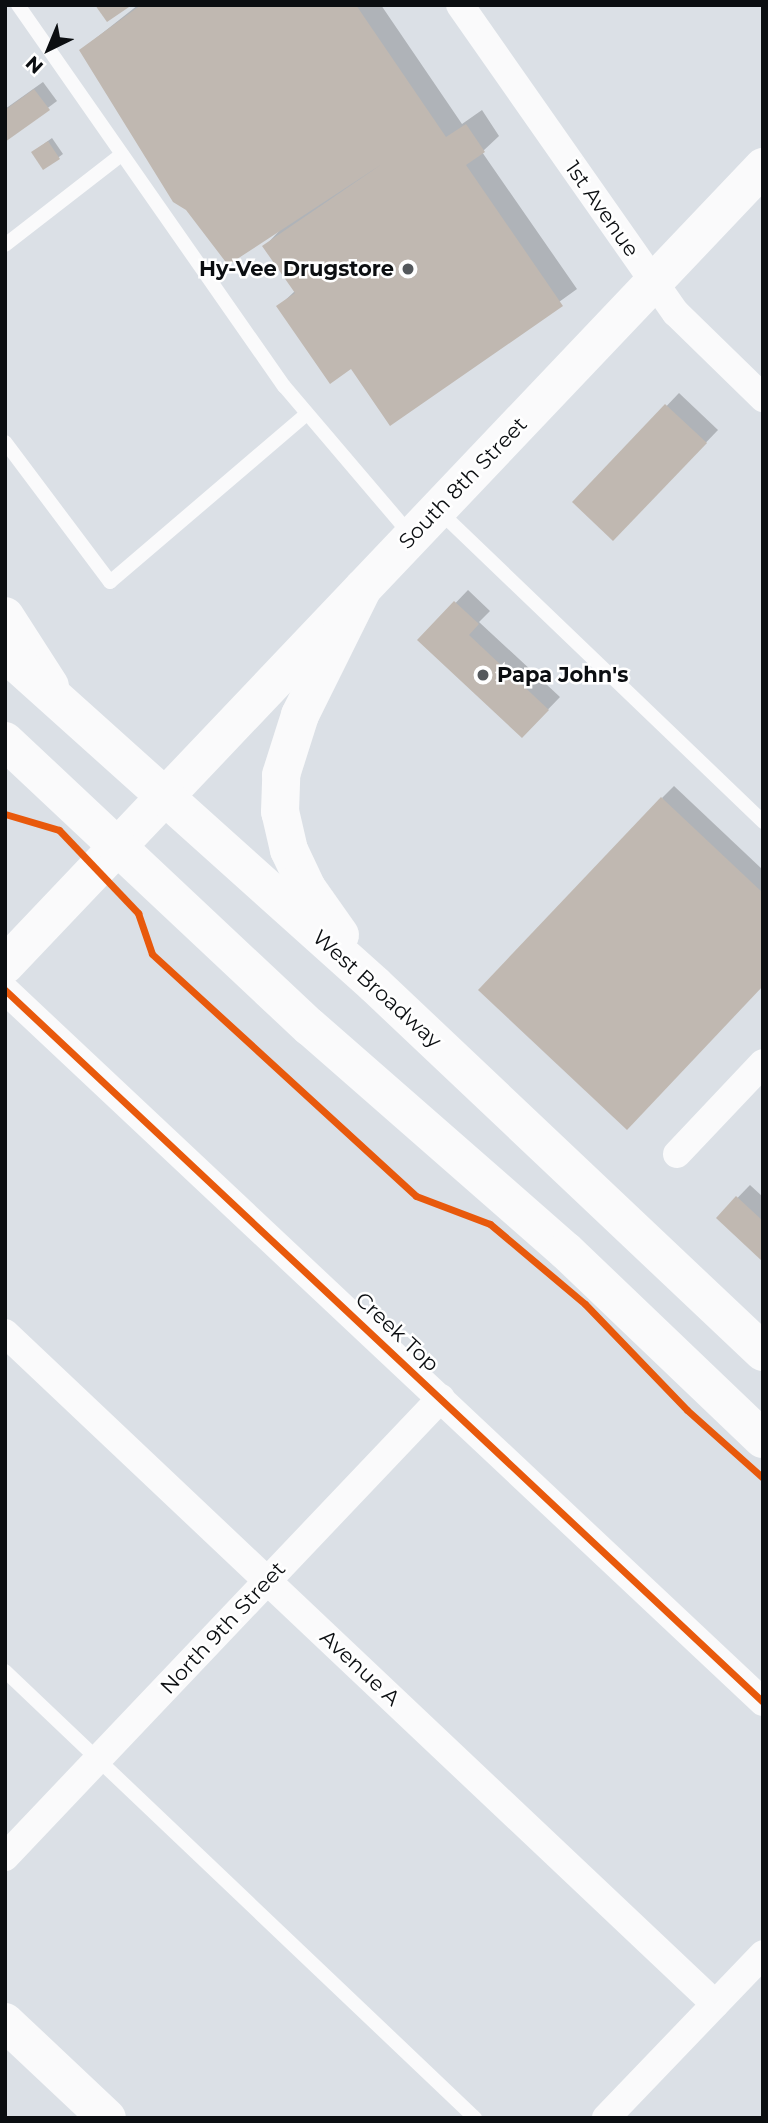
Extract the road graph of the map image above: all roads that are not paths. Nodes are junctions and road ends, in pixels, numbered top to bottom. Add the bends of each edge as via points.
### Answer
1 (18, 5) edge
2 (460, 5) edge
3 (121, 155) junction
4 (763, 167) edge
5 (5, 245) edge
6 (655, 284) junction
7 (763, 398) edge
8 (307, 414) junction
9 (5, 442) edge
10 (425, 523) junction
11 (363, 588) junction
12 (5, 616) edge
13 (5, 653) edge
14 (64, 709) junction
15 (5, 741) edge
16 (164, 800) junction
17 (763, 822) edge
18 (117, 848) junction
19 (5, 965) edge
20 (375, 985) junction
21 (5, 990) edge
22 (763, 1063) edge
23 (677, 1154) dead end
24 (5, 1333) edge
25 (763, 1352) edge
26 (441, 1398) junction
27 (763, 1439) edge
28 (268, 1581) junction
29 (5, 1671) edge
30 (763, 1703) edge
31 (98, 1760) junction
32 (5, 1857) edge
33 (763, 1954) edge
34 (715, 2004) junction
35 (5, 2022) edge
36 (107, 2118) edge
37 (475, 2118) edge
38 (607, 2118) edge

1 - 3 lane
2 - 6 street, 1st Avenue
3 - 5 lane
3 - 8 lane
4 - 6 main road, South 8th Street
6 - 7 street, 1st Avenue via 676,313
6 - 10 main road, South 8th Street
8 - 9 lane via 110,582
8 - 10 lane
10 - 11 main road, South 8th Street
10 - 17 lane
11 - 16 main road, South 8th Street
11 - 20 main road via 316,677 287,750 280,812 289,850 307,888
12 - 14 main road, West Broadway
13 - 14 main road
14 - 16 main road, West Broadway
15 - 18 main road
16 - 18 main road, South 8th Street
16 - 20 main road, West Broadway
18 - 19 main road, South 8th Street
18 - 27 main road via 310,1027 514,1203
20 - 25 main road, West Broadway
21 - 26 street, Creek Top
22 - 23 street
24 - 28 street, Avenue A
26 - 28 street, North 9th Street
26 - 30 street, Creek Top
28 - 31 street, North 9th Street
28 - 34 street, Avenue A
29 - 31 lane
31 - 32 street, North 9th Street
31 - 37 lane
33 - 34 street
34 - 38 street
35 - 36 main road

